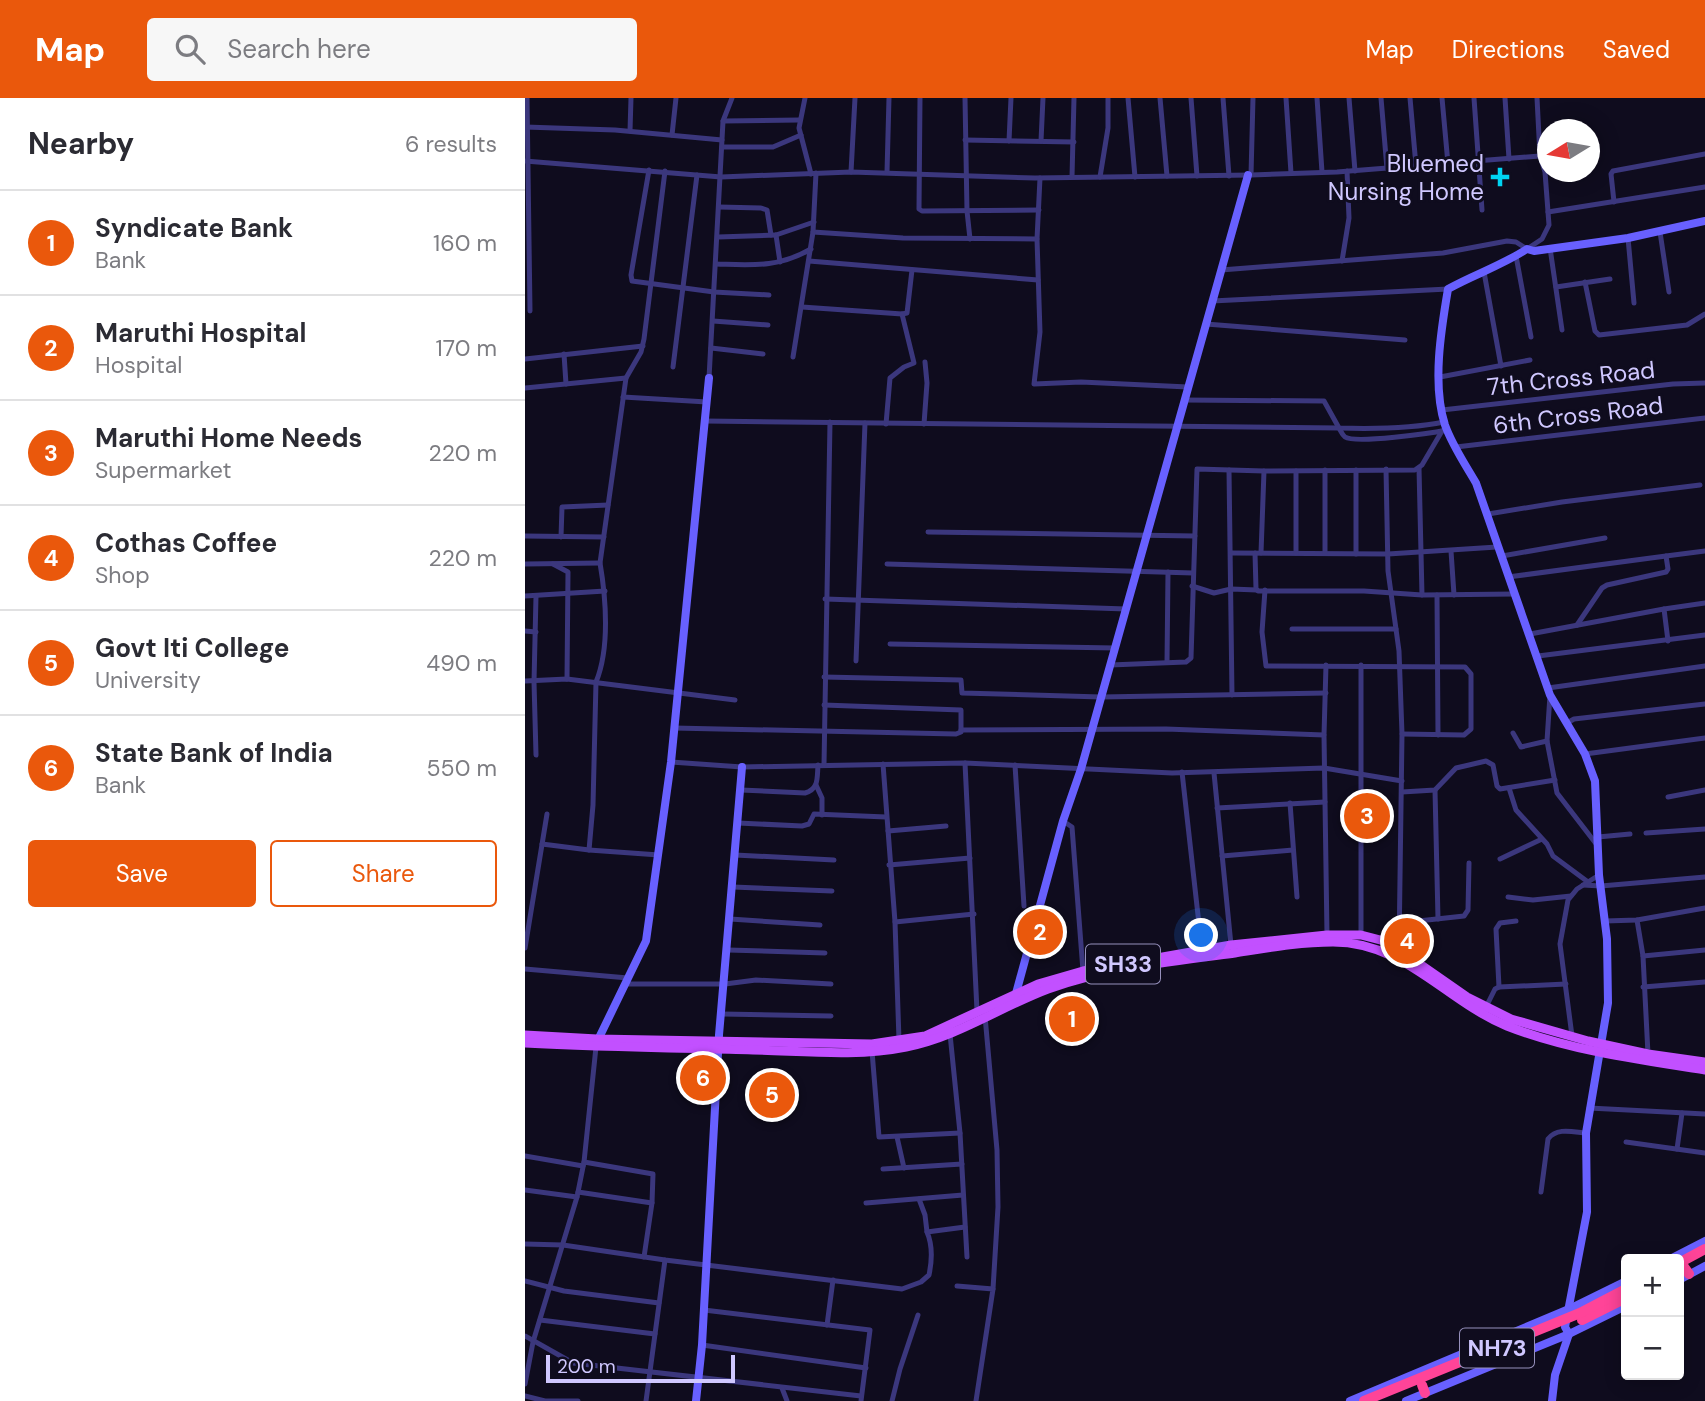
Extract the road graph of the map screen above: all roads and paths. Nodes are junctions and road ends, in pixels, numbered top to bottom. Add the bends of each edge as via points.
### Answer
1 (527, 98) edge
2 (631, 98) edge
3 (676, 98) edge
4 (732, 98) edge
5 (805, 98) edge
6 (855, 98) edge
7 (889, 98) edge
8 (920, 98) edge
9 (965, 98) edge
10 (1011, 98) edge
11 (1043, 98) edge
12 (1074, 98) edge
13 (1108, 98) edge
14 (1128, 98) edge
15 (1160, 98) edge
16 (1191, 98) edge
17 (1223, 98) edge
18 (1253, 98) edge
19 (1286, 98) edge
20 (1317, 98) edge
21 (1349, 98) edge
22 (1381, 98) edge
23 (1410, 98) edge
24 (1443, 98) edge
25 (1473, 98) edge
26 (1505, 98) edge
27 (1537, 98) edge
28 (1538, 119) edge
29 (799, 120) junction
30 (723, 121) junction
31 (526, 127) edge
32 (629, 131) junction
33 (672, 135) junction
34 (801, 135) junction
35 (722, 140) junction
36 (965, 140) junction
37 (1009, 141) junction
38 (1041, 141) junction
39 (1074, 142) junction
40 (722, 147) junction
41 (1705, 154) edge
42 (1537, 156) edge
43 (1509, 159) junction
44 (526, 161) edge
45 (1478, 162) junction
46 (1448, 164) junction
47 (1416, 166) junction
48 (1387, 169) junction
49 (649, 170) junction
50 (1347, 171) junction
51 (1355, 171) junction
52 (665, 172) junction
53 (851, 172) junction
54 (887, 172) junction
55 (1322, 172) junction
56 (1291, 173) junction
57 (813, 174) junction
58 (920, 174) junction
59 (697, 175) junction
60 (1249, 175) junction
61 (1167, 176) junction
62 (1197, 176) junction
63 (1229, 176) junction
64 (721, 177) junction
65 (966, 177) junction
66 (1072, 177) junction
67 (1100, 177) junction
68 (1135, 177) junction
69 (1040, 178) junction
70 (1546, 182) edge
71 (1705, 187) edge
72 (527, 195) edge
73 (1614, 202) junction
74 (719, 207) junction
75 (1039, 210) junction
76 (1482, 210) dead end
77 (967, 211) junction
78 (1548, 212) junction
79 (1705, 221) edge
80 (814, 222) junction
81 (527, 225) edge
82 (813, 232) junction
83 (1660, 232) junction
84 (773, 235) junction
85 (717, 237) junction
86 (1627, 238) junction
87 (970, 239) junction
88 (1037, 239) junction
89 (1550, 248) junction
90 (1527, 249) junction
91 (811, 250) junction
92 (1516, 256) junction
93 (809, 261) junction
94 (1342, 261) junction
95 (780, 262) junction
96 (716, 264) junction
97 (912, 270) junction
98 (1221, 270) junction
99 (1484, 272) junction
100 (1610, 279) dead end
101 (1038, 280) junction
102 (1585, 282) junction
103 (650, 284) junction
104 (1556, 287) junction
105 (683, 288) junction
106 (1448, 289) junction
107 (714, 292) junction
108 (1669, 292) dead end
109 (769, 295) dead end
110 (1212, 302) junction
111 (1634, 303) dead end
112 (802, 307) junction
113 (530, 311) dead end
114 (902, 314) junction
115 (1705, 314) edge
116 (713, 321) junction
117 (1206, 324) junction
118 (768, 325) dead end
119 (1562, 330) dead end
120 (1531, 337) dead end
121 (1405, 340) dead end
122 (643, 346) junction
123 (711, 348) junction
124 (763, 354) dead end
125 (564, 355) junction
126 (793, 358) dead end
127 (525, 359) edge
128 (1530, 360) dead end
129 (925, 362) dead end
130 (1501, 366) junction
131 (673, 367) dead end
132 (1440, 377) junction
133 (626, 378) junction
134 (709, 378) joint
135 (1705, 383) edge
136 (566, 384) junction
137 (1188, 387) junction
138 (525, 388) edge
139 (623, 397) junction
140 (1185, 400) junction
141 (707, 402) junction
142 (1442, 410) junction
143 (1705, 418) edge
144 (705, 421) junction
145 (829, 422) junction
146 (865, 423) junction
147 (886, 424) junction
148 (924, 424) junction
149 (1178, 425) junction
150 (1445, 427) junction
151 (1339, 428) junction
152 (1456, 447) junction
153 (1419, 468) junction
154 (1387, 469) junction
155 (1229, 470) junction
156 (1325, 470) junction
157 (1356, 470) junction
158 (1264, 471) junction
159 (1296, 471) junction
160 (1700, 485) dead end
161 (608, 505) junction
162 (1488, 514) junction
163 (928, 533) dead end
164 (1147, 535) junction
165 (525, 536) edge
166 (1195, 536) junction
167 (561, 537) junction
168 (604, 537) junction
169 (1605, 538) dead end
170 (1420, 551) junction
171 (1451, 551) junction
172 (1705, 551) edge
173 (1499, 552) junction
174 (1231, 553) junction
175 (1258, 553) junction
176 (1296, 553) junction
177 (1325, 553) junction
178 (1356, 554) junction
179 (1388, 554) junction
180 (1665, 556) junction
181 (600, 563) junction
182 (525, 564) edge
183 (553, 564) junction
184 (887, 564) dead end
185 (1137, 571) junction
186 (1168, 572) junction
187 (1193, 573) junction
188 (1508, 577) junction
189 (1192, 586) junction
190 (1231, 589) junction
191 (1257, 590) junction
192 (1265, 590) junction
193 (605, 591) junction
194 (567, 594) junction
195 (1391, 594) junction
196 (1515, 594) junction
197 (1422, 595) junction
198 (1437, 595) junction
199 (1454, 595) junction
200 (525, 596) edge
201 (536, 596) junction
202 (825, 599) junction
203 (858, 601) junction
204 (1705, 603) edge
205 (1126, 609) junction
206 (1664, 609) junction
207 (1577, 625) junction
208 (1292, 629) dead end
209 (1396, 629) junction
210 (525, 631) edge
211 (536, 632) junction
212 (1529, 634) junction
213 (1705, 635) edge
214 (1668, 640) junction
215 (890, 644) dead end
216 (1115, 648) junction
217 (1538, 656) junction
218 (856, 661) dead end
219 (1167, 662) junction
220 (1109, 665) junction
221 (1326, 665) junction
222 (1361, 665) junction
223 (1705, 666) edge
224 (1399, 668) junction
225 (1437, 668) junction
226 (824, 677) junction
227 (567, 679) junction
228 (525, 681) edge
229 (534, 682) junction
230 (596, 682) junction
231 (1549, 692) junction
232 (962, 693) junction
233 (1326, 693) junction
234 (678, 695) junction
235 (1232, 695) junction
236 (1101, 697) junction
237 (735, 700) dead end
238 (1705, 704) edge
239 (824, 705) junction
240 (961, 710) junction
241 (1567, 723) junction
242 (674, 728) junction
243 (1092, 729) junction
244 (824, 730) junction
245 (961, 730) junction
246 (1513, 733) dead end
247 (1402, 734) junction
248 (1324, 735) junction
249 (1438, 735) junction
250 (1705, 738) edge
251 (1546, 741) junction
252 (1584, 754) junction
253 (536, 755) dead end
254 (671, 762) junction
255 (965, 763) junction
256 (883, 764) junction
257 (821, 765) junction
258 (1015, 765) junction
259 (743, 767) junction
260 (1324, 768) junction
261 (1081, 769) junction
262 (1182, 772) junction
263 (1214, 773) junction
264 (1361, 774) junction
265 (1555, 780) junction
266 (1402, 781) junction
267 (817, 785) junction
268 (1509, 788) junction
269 (741, 790) junction
270 (1435, 790) junction
271 (1705, 790) edge
272 (1402, 792) junction
273 (1668, 797) dead end
274 (1325, 802) junction
275 (1290, 803) junction
276 (1217, 808) junction
277 (547, 814) dead end
278 (822, 815) junction
279 (886, 817) junction
280 (1063, 821) junction
281 (738, 823) junction
282 (947, 826) dead end
283 (1705, 829) edge
284 (888, 831) junction
285 (1646, 833) dead end
286 (1630, 834) dead end
287 (1542, 839) junction
288 (1598, 841) junction
289 (542, 844) junction
290 (589, 850) junction
291 (1293, 850) junction
292 (659, 855) junction
293 (735, 855) junction
294 (1222, 856) junction
295 (970, 858) junction
296 (1500, 859) dead end
297 (834, 860) dead end
298 (1469, 863) dead end
299 (889, 864) junction
300 (1599, 875) junction
301 (1705, 877) edge
302 (1585, 884) junction
303 (1601, 886) junction
304 (733, 887) junction
305 (832, 891) dead end
306 (1571, 896) junction
307 (1297, 897) dead end
308 (1508, 897) dead end
309 (1024, 906) dead end
310 (1705, 908) edge
311 (974, 914) junction
312 (730, 919) junction
313 (1437, 919) junction
314 (1637, 920) junction
315 (1605, 921) junction
316 (894, 922) junction
317 (1516, 922) dead end
318 (1400, 923) junction
319 (820, 925) dead end
320 (1327, 935) junction
321 (1360, 935) junction
322 (1231, 946) junction
323 (525, 947) edge
324 (728, 950) junction
325 (1399, 950) junction
326 (1705, 950) edge
327 (1202, 951) junction
328 (825, 953) dead end
329 (1643, 956) junction
330 (525, 969) edge
331 (1083, 971) junction
332 (627, 981) junction
333 (1705, 982) edge
334 (725, 984) junction
335 (831, 984) dead end
336 (1566, 984) junction
337 (1499, 987) junction
338 (1643, 987) junction
339 (1015, 1000) junction
340 (1486, 1007) junction
341 (722, 1014) junction
342 (982, 1014) junction
343 (831, 1016) dead end
344 (950, 1034) junction
345 (525, 1035) edge
346 (1572, 1037) junction
347 (899, 1041) junction
348 (525, 1043) edge
349 (596, 1043) junction
350 (719, 1045) junction
351 (1601, 1048) junction
352 (872, 1051) junction
353 (1648, 1054) junction
354 (1705, 1062) edge
355 (1705, 1070) edge
356 (1589, 1108) junction
357 (1682, 1113) junction
358 (1705, 1114) edge
359 (960, 1133) junction
360 (1586, 1133) junction
361 (897, 1137) junction
362 (1626, 1142) dead end
363 (1677, 1149) junction
364 (1705, 1153) edge
365 (525, 1156) edge
366 (583, 1164) junction
367 (962, 1164) junction
368 (904, 1168) junction
369 (883, 1169) dead end
370 (525, 1190) edge
371 (1541, 1192) dead end
372 (578, 1194) junction
373 (964, 1195) junction
374 (919, 1199) junction
375 (652, 1203) junction
376 (866, 1203) dead end
377 (965, 1227) junction
378 (927, 1232) junction
379 (525, 1244) edge
380 (563, 1245) junction
381 (1703, 1248) edge
382 (1684, 1254) edge
383 (644, 1257) junction
384 (967, 1257) dead end
385 (664, 1260) junction
386 (706, 1265) junction
387 (1705, 1266) edge
388 (1684, 1269) edge
389 (1684, 1271) edge
390 (833, 1280) junction
391 (525, 1281) edge
392 (1621, 1285) edge
393 (957, 1286) dead end
394 (551, 1287) junction
395 (993, 1289) junction
396 (1621, 1292) edge
397 (1621, 1300) edge
398 (659, 1303) junction
399 (1621, 1308) edge
400 (704, 1310) junction
401 (918, 1315) dead end
402 (540, 1320) junction
403 (1568, 1322) junction
404 (827, 1325) junction
405 (655, 1334) junction
406 (525, 1336) edge
407 (533, 1342) junction
408 (702, 1345) junction
409 (527, 1361) edge
410 (866, 1368) junction
411 (651, 1372) junction
412 (698, 1378) junction
413 (1421, 1382) junction
414 (525, 1384) edge
415 (782, 1388) junction
416 (525, 1396) edge
417 (861, 1399) edge
418 (545, 1401) edge
419 (577, 1401) edge
420 (646, 1401) edge
421 (696, 1401) edge
422 (787, 1401) edge
423 (892, 1401) edge
424 (976, 1401) edge
425 (1350, 1401) edge
426 (1364, 1401) edge
427 (1385, 1401) edge
428 (1406, 1401) edge
429 (1552, 1401) edge

1 - 31 street
2 - 32 street
3 - 33 street
4 - 30 street
5 - 29 street
6 - 53 street
7 - 54 street
8 - 58 street
9 - 36 street
10 - 37 street
11 - 38 street
12 - 39 street
13 - 67 street
14 - 68 street
15 - 61 street
16 - 62 street
17 - 63 street
18 - 60 street
19 - 56 street
20 - 55 street
21 - 51 street
22 - 48 street
23 - 47 street
24 - 46 street
25 - 45 street
26 - 43 street
27 - 28 street
29 - 30 street
29 - 34 street
30 - 35 street
31 - 32 street
31 - 44 street
32 - 33 street
33 - 35 street
34 - 40 street via 773,147
34 - 57 street
35 - 40 street
36 - 37 street
36 - 65 street
37 - 38 street
38 - 39 street
39 - 66 street
40 - 64 street
41 - 73 street via 1613,172
42 - 43 street
43 - 45 street
44 - 49 street
44 - 72 street
45 - 46 street
45 - 76 street
46 - 47 street
47 - 48 street
48 - 51 street
49 - 52 street
49 - 103 street via 632,281
50 - 51 street
50 - 55 street
50 - 94 street via 1349,218
52 - 59 street
52 - 103 street
53 - 54 street
53 - 57 street
54 - 58 street
55 - 56 street
56 - 60 street
57 - 64 street
57 - 80 street
58 - 65 street
58 - 77 street via 919,209
59 - 64 street
59 - 105 street
60 - 63 street
60 - 98 street
61 - 62 street
61 - 68 street
62 - 63 street
64 - 74 street
65 - 69 street
65 - 77 street
66 - 67 street
66 - 69 street
67 - 68 street
69 - 75 street
70 - 78 street
71 - 73 street
72 - 81 street
73 - 78 street
74 - 84 street via 767,210
74 - 85 street
75 - 77 street
75 - 88 street
77 - 87 street
78 - 90 street via 1549,225 1542,239
79 - 83 street
80 - 82 street
80 - 84 street
81 - 113 street
82 - 87 street
82 - 91 street
83 - 86 street
83 - 108 street
84 - 85 street
84 - 95 street
85 - 96 street
86 - 89 street
86 - 111 street
87 - 88 street
88 - 101 street
89 - 90 street
89 - 104 street
90 - 92 street
90 - 94 street via 1507,241 1443,253
91 - 93 street
91 - 95 street
92 - 99 street
92 - 120 street
93 - 97 street
93 - 112 street
94 - 98 street
95 - 96 street
96 - 107 street
97 - 101 street
97 - 114 street via 908,313
98 - 110 street
99 - 106 street
99 - 130 street
100 - 102 street
101 - 137 street via 1040,332 1034,384
102 - 104 street
102 - 115 street via 1599,335 1687,325
103 - 105 street
103 - 122 street
104 - 119 street
105 - 107 street
105 - 131 street
106 - 110 street
106 - 132 street via 1440,335
107 - 109 street
107 - 116 street
110 - 117 street
112 - 114 street
112 - 126 street
114 - 147 street via 914,363 890,378
116 - 118 street
116 - 123 street
117 - 121 street
117 - 137 street
122 - 125 street
122 - 133 street
123 - 124 street
123 - 134 street
125 - 127 street
125 - 136 street
128 - 130 street
129 - 148 street
130 - 132 street
132 - 142 street
133 - 136 street
133 - 139 street
134 - 141 street
135 - 142 street, 7th Cross Road
136 - 138 street
137 - 140 street
139 - 141 street
139 - 161 street
140 - 149 street
140 - 151 street via 1324,401
141 - 144 street
142 - 150 street
143 - 152 street, 6th Cross Road
144 - 145 street
144 - 234 street
145 - 146 street
145 - 202 street
146 - 147 street
146 - 203 street
147 - 148 street
148 - 149 street
149 - 151 street
149 - 164 street
150 - 151 street
150 - 151 street via 1426,435 1358,440 1345,437
150 - 152 street
150 - 153 street
152 - 162 street
153 - 154 street
153 - 170 street
154 - 157 street
154 - 179 street
155 - 158 street
155 - 166 street via 1197,469
155 - 174 street
156 - 157 street
156 - 159 street
156 - 177 street
157 - 178 street
158 - 159 street
158 - 175 street
159 - 176 street
160 - 162 street
161 - 167 street via 562,507
161 - 168 street
162 - 173 street
163 - 164 street
164 - 166 street
164 - 185 street
165 - 167 street
166 - 187 street
167 - 168 street
168 - 181 street
169 - 173 street
170 - 171 street
170 - 179 street
170 - 197 street
171 - 173 street
171 - 199 street
172 - 180 street
173 - 188 street
174 - 175 street
174 - 190 street
175 - 176 street
175 - 191 street
176 - 177 street
177 - 178 street
178 - 179 street
179 - 195 street
180 - 188 street
180 - 207 street via 1666,572 1602,588
181 - 183 street
181 - 193 street
182 - 183 street
183 - 194 street via 568,572
184 - 185 street
185 - 186 street
185 - 205 street
186 - 187 street
186 - 219 street
187 - 189 street
188 - 196 street
189 - 190 street via 1214,593
189 - 219 street via 1191,658
190 - 191 street
190 - 235 street
191 - 192 street
192 - 195 street
192 - 221 street via 1262,632 1266,666
193 - 194 street
193 - 230 street via 605,629
194 - 201 street
194 - 227 street
195 - 197 street
195 - 209 street
196 - 199 street
196 - 212 street
197 - 198 street
198 - 199 street
198 - 225 street
200 - 201 street
201 - 211 street
202 - 203 street
202 - 226 street
203 - 205 street
203 - 218 street
204 - 206 street
205 - 216 street
206 - 207 street
206 - 214 street
207 - 212 street
208 - 209 street
209 - 224 street
210 - 211 street
211 - 229 street
212 - 217 street
213 - 214 street
214 - 217 street
215 - 216 street
216 - 220 street
217 - 231 street
219 - 220 street
220 - 236 street
221 - 222 street
221 - 233 street
222 - 224 street
222 - 264 street
223 - 231 street
224 - 225 street
224 - 247 street
225 - 249 street
225 - 249 street via 1465,667 1471,674 1471,729 1464,735
226 - 232 street via 961,680
226 - 239 street
227 - 229 street
227 - 230 street
228 - 229 street
229 - 253 street
230 - 234 street
230 - 290 street
231 - 241 street
231 - 251 street
232 - 236 street
232 - 240 street
233 - 235 street
233 - 248 street
234 - 237 street
234 - 242 street
235 - 236 street
236 - 243 street
238 - 241 street
239 - 240 street
239 - 244 street
240 - 245 street
241 - 252 street
242 - 244 street
242 - 254 street
243 - 245 street
243 - 248 street
243 - 261 street
244 - 245 street via 957,734
244 - 257 street
246 - 251 street via 1521,747
247 - 249 street
247 - 266 street
248 - 260 street
250 - 252 street
251 - 265 street
252 - 288 street via 1595,780
254 - 259 street
254 - 292 street
255 - 256 street
255 - 258 street
255 - 295 street
256 - 257 street
256 - 279 street
257 - 259 street
257 - 267 street
258 - 261 street
258 - 309 street
259 - 269 street
260 - 263 street
260 - 264 street
260 - 274 street
261 - 262 street
261 - 280 street
262 - 263 street
262 - 327 street
263 - 276 street
264 - 266 street
264 - 321 street
265 - 268 street
265 - 288 street via 1559,796
266 - 272 street
267 - 269 street via 805,793
267 - 278 street
268 - 270 street via 1497,786 1493,765 1486,761 1456,768
268 - 287 street via 1515,810
269 - 281 street
270 - 272 street
270 - 313 street
271 - 273 street
272 - 318 street
274 - 275 street
274 - 320 street
275 - 276 street
275 - 291 street
276 - 294 street
277 - 289 street
278 - 279 street
278 - 281 street via 814,814 809,824 802,826
279 - 284 street
280 - 331 street via 1072,827
280 - 339 street
281 - 293 street
282 - 284 street
283 - 285 street
284 - 299 street
286 - 288 street
287 - 296 street
287 - 302 street via 1557,860
288 - 300 street
289 - 290 street
289 - 323 street
290 - 292 street
291 - 294 street
291 - 307 street
292 - 332 street via 646,941
293 - 297 street
293 - 304 street
294 - 322 street
295 - 299 street
295 - 311 street
298 - 313 street via 1467,913
299 - 316 street
300 - 302 street
300 - 303 street
301 - 303 street
302 - 303 street
302 - 306 street
303 - 315 street
304 - 305 street
304 - 312 street
306 - 308 street
306 - 336 street via 1560,944
310 - 314 street
311 - 316 street
311 - 342 street
312 - 319 street
312 - 324 street
313 - 318 street
314 - 315 street
314 - 329 street
315 - 351 street via 1608,1003
316 - 347 street
317 - 337 street via 1500,923 1496,929
318 - 325 street
320 - 321 main road, SH33
320 - 322 main road, SH33
321 - 325 main road, SH33 via 1388,942
322 - 327 main road, SH33
324 - 328 street
324 - 334 street
325 - 340 main road, SH33
326 - 329 street
327 - 331 main road, SH33
329 - 338 street
330 - 332 street
331 - 339 main road, SH33 via 1038,984
332 - 334 street
332 - 349 street
333 - 338 street
334 - 335 street via 756,980
334 - 341 street
336 - 337 street
336 - 346 street
337 - 340 street
338 - 353 street
339 - 342 main road, SH33
339 - 351 main road, SH33 via 1072,981 1134,968 1294,945 1354,943 1394,955 1479,1013 1537,1036
340 - 346 main road, SH33
341 - 343 street
341 - 350 street
342 - 344 main road, SH33
342 - 347 main road, SH33
342 - 395 street via 997,1150
344 - 352 main road, SH33 via 926,1043
344 - 359 street
345 - 349 main road, SH33
346 - 351 main road, SH33
347 - 350 main road, SH33
348 - 349 main road, SH33
349 - 350 main road, SH33
349 - 366 street
350 - 352 main road, SH33
350 - 386 street
351 - 353 main road, SH33
351 - 355 main road, SH33
351 - 356 street
352 - 361 street via 878,1135
353 - 354 main road, SH33
356 - 357 street
356 - 360 street
357 - 358 street
357 - 363 street
359 - 361 street
359 - 367 street
360 - 371 street via 1556,1131 1548,1139
360 - 403 street via 1587,1212
361 - 368 street
362 - 363 street
363 - 364 street
365 - 366 street
366 - 372 street
366 - 375 street via 651,1172
367 - 368 street
367 - 373 street
368 - 369 street
370 - 372 street
372 - 375 street
372 - 380 street
373 - 374 street
373 - 377 street
374 - 376 street
374 - 378 street
375 - 383 street
377 - 378 street
377 - 384 street
378 - 390 street via 930,1272 925,1280 894,1289
379 - 380 street
380 - 383 street
380 - 394 street
381 - 382 street
381 - 388 highway
383 - 385 street
385 - 386 street
385 - 398 street
386 - 390 street
386 - 400 street
387 - 389 street
390 - 404 street
391 - 394 street
392 - 403 street
393 - 395 street
394 - 398 street
394 - 402 street
395 - 424 street
396 - 403 highway, NH73
397 - 403 highway, NH73
398 - 405 street
399 - 403 street
400 - 404 street
400 - 408 street
401 - 423 street
402 - 405 street
402 - 407 street
403 - 413 highway, NH73
403 - 413 street
403 - 429 street
404 - 410 street via 870,1331
405 - 411 street
406 - 407 street
407 - 409 street
407 - 411 street via 573,1363
408 - 410 street
408 - 412 street
409 - 414 street
410 - 417 street
411 - 412 street
411 - 420 street
412 - 415 street
412 - 421 street
413 - 425 street
413 - 426 highway, NH73
413 - 427 highway, NH73
413 - 428 street
415 - 417 street
415 - 422 street
416 - 418 street
418 - 419 street

